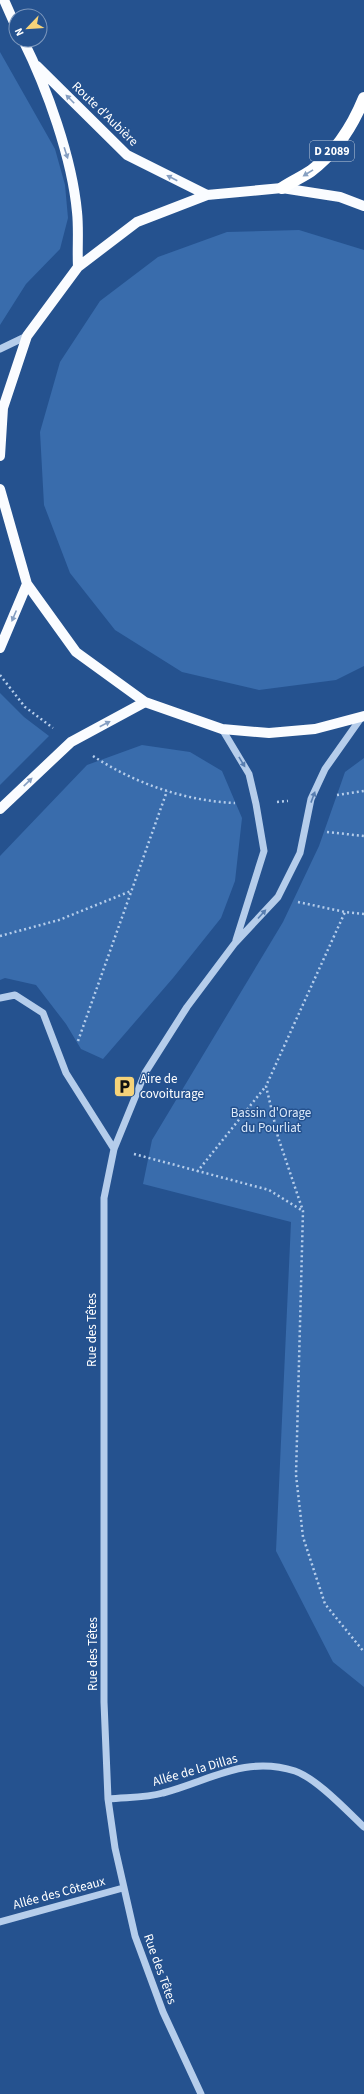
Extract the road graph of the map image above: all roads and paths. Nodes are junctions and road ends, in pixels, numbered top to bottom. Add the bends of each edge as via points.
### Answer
1 (27, 48) edge
2 (35, 63) junction
3 (364, 98) edge
4 (282, 188) junction
5 (206, 195) junction
6 (364, 206) edge
7 (78, 267) junction
8 (27, 336) junction
9 (0, 349) edge
10 (0, 456) edge
11 (0, 489) edge
12 (27, 584) junction
13 (0, 648) edge
14 (0, 675) edge
15 (145, 702) junction
16 (362, 717) edge
17 (222, 729) junction
18 (71, 742) junction
19 (94, 757) dead end
20 (0, 809) edge
21 (305, 829) junction
22 (364, 836) edge
23 (131, 891) junction
24 (278, 897) junction
25 (345, 912) junction
26 (364, 914) edge
27 (0, 936) edge
28 (235, 943) junction
29 (0, 998) edge
30 (66, 1073) junction
31 (266, 1086) junction
32 (114, 1149) junction
33 (197, 1172) junction
34 (303, 1211) junction
35 (364, 1652) edge
36 (108, 1799) junction
37 (364, 1827) edge
38 (123, 1888) junction
39 (0, 1922) edge
40 (200, 2094) edge

1 - 2 main road, Route d'Aubière
5 -> 2 main road, Route d'Aubière via 127,155
2 -> 7 main road, Route d'Aubière via 68,157 77,212
3 -> 4 highway, D 2089 via 350,127 334,150 312,171
4 - 5 main road
4 - 6 main road via 340,197
5 - 7 main road via 137,222
7 - 8 main road
8 - 9 street
8 - 10 main road via 2,408
11 - 12 main road
12 -> 13 main road
12 - 15 main road via 76,652
14 - 18 path via 25,707
15 - 17 main road
18 -> 15 main road
16 - 17 main road via 315,729 269,733
21 -> 16 street via 311,800 325,769 340,744
17 -> 28 street via 249,774 264,851
20 -> 18 main road
19 - 23 path via 114,770 166,791
21 - 22 path
21 - 24 street via 300,853
23 - 27 path via 59,920
23 - 30 path
24 - 25 path
28 -> 24 street
25 - 26 path
25 - 31 path
28 - 32 street, Rue des Têtes via 187,1007 145,1073
29 - 30 street via 15,995 43,1013
30 - 32 street
31 - 33 path
31 - 34 path via 278,1136
32 - 33 path
32 - 36 street, Rue des Têtes via 104,1198 104,1702
33 - 34 path via 269,1190
34 - 35 path via 296,1475 303,1536 325,1604
36 - 37 street, Allée de la Dillas via 162,1794 223,1772 262,1765 296,1772 325,1790
36 - 38 street, Rue des Têtes
38 - 39 street, Allée des Côteaux
38 - 40 street, Rue des Têtes via 135,1936 163,2012

